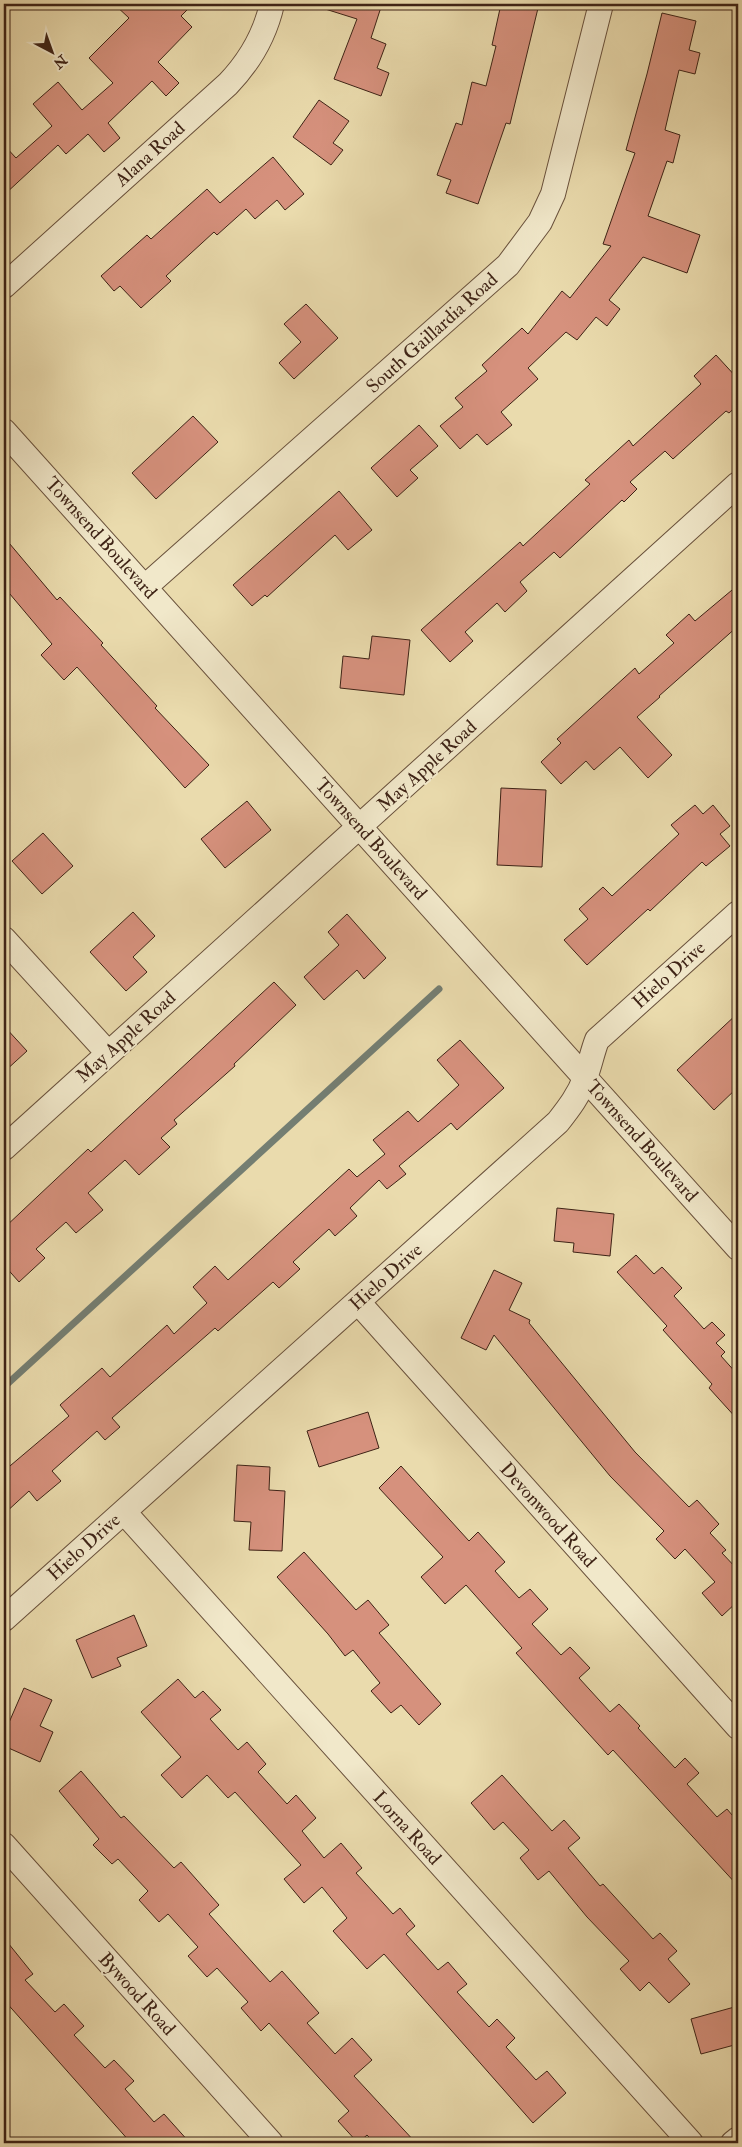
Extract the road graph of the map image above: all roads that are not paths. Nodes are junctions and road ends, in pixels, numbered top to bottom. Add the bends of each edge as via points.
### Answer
1 (272, 4) edge
2 (600, 4) edge
3 (4, 286) edge
4 (4, 430) edge
5 (738, 484) edge
6 (145, 588) junction
7 (359, 827) junction
8 (738, 913) edge
9 (4, 939) edge
10 (108, 1053) junction
11 (585, 1078) junction
12 (4, 1148) edge
13 (738, 1248) edge
14 (358, 1302) junction
15 (124, 1512) junction
16 (4, 1619) edge
17 (738, 1727) edge
18 (4, 1845) edge
19 (738, 2139) edge
20 (271, 2143) edge
21 (691, 2143) edge
22 (734, 2143) edge

1 - 3 street, Alana Road via 256,48 228,84
2 - 6 street, South Gaillardia Road via 553,194 540,222 508,266
4 - 6 street, Townsend Boulevard
5 - 7 street, May Apple Road
6 - 7 street, Townsend Boulevard
7 - 10 street, May Apple Road
7 - 11 street, Townsend Boulevard
8 - 11 street, Hielo Drive via 597,1040
9 - 10 street
10 - 12 street, May Apple Road
11 - 13 street, Townsend Boulevard
11 - 14 street, Hielo Drive via 574,1102 558,1122
14 - 15 street, Hielo Drive
14 - 17 street, Devonwood Road
15 - 16 street, Hielo Drive
15 - 21 street, Lorna Road
18 - 20 street, Bywood Road
19 - 22 street

